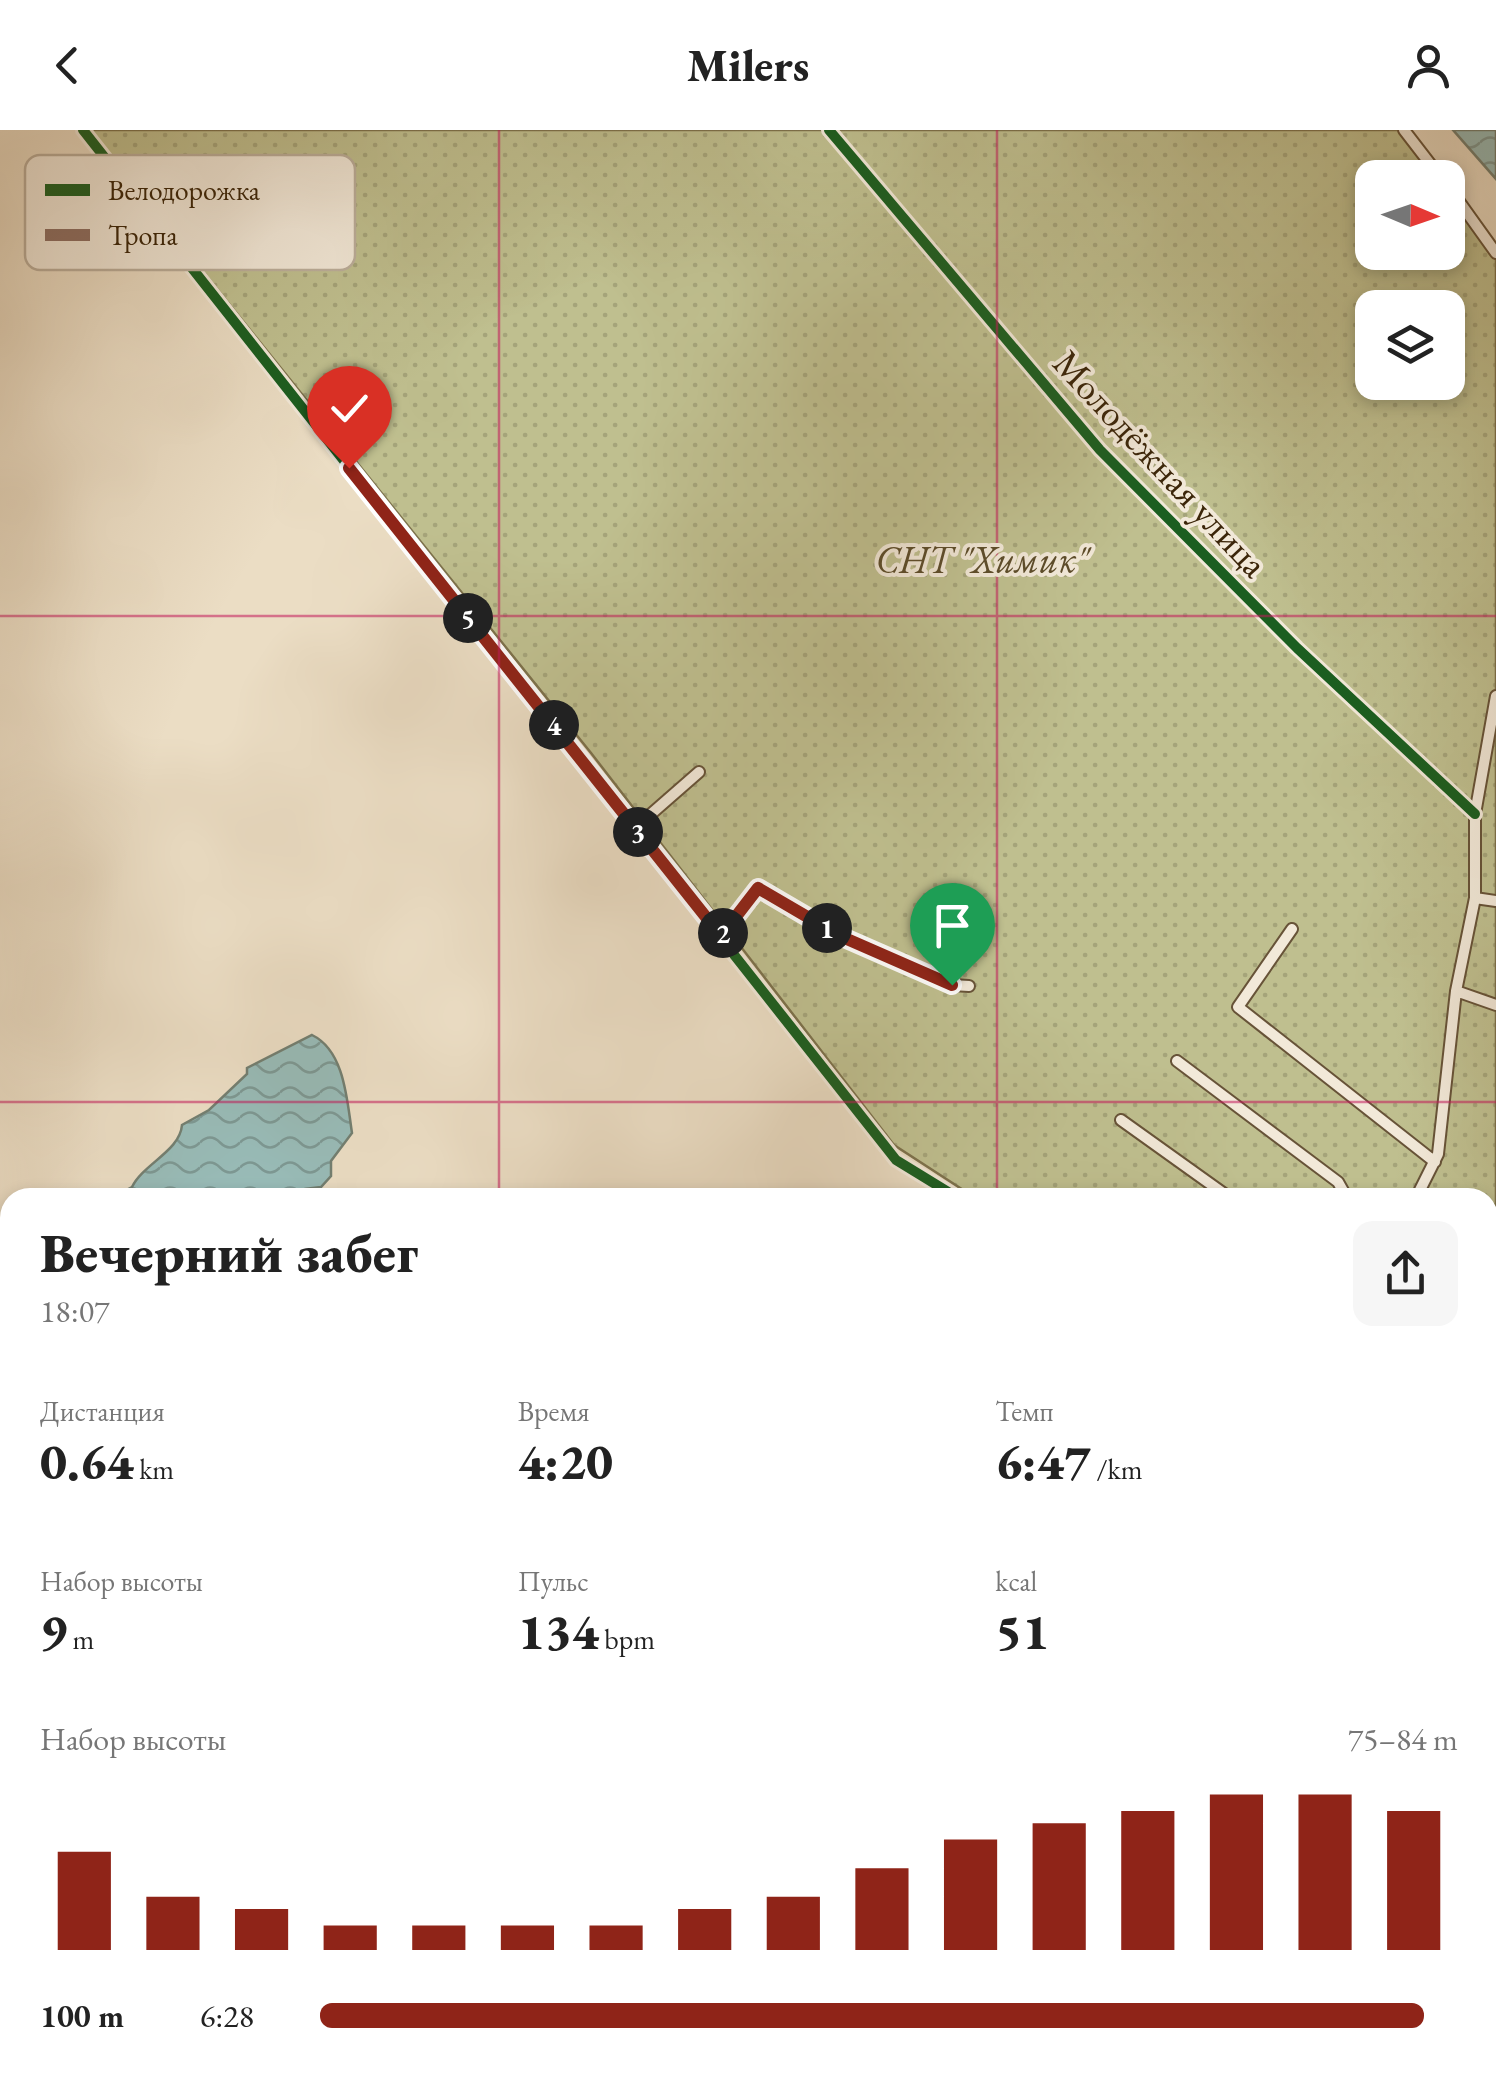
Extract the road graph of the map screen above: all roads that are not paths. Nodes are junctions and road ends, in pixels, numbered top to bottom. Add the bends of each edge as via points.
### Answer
1 (83, 130) edge
2 (829, 130) edge
3 (1404, 130) edge
4 (103, 155) edge
5 (1427, 160) edge
6 (1465, 210) edge
7 (1496, 253) edge
8 (194, 270) edge
9 (1496, 696) edge
10 (699, 772) dead end
11 (1475, 814) junction
12 (635, 828) junction
13 (1475, 898) junction
14 (1496, 901) edge
15 (1292, 929) dead end
16 (721, 936) junction
17 (969, 986) dead end
18 (1456, 991) junction
19 (1496, 1005) edge
20 (1177, 1061) dead end
21 (1121, 1120) dead end
22 (1435, 1162) junction
23 (942, 1188) edge
24 (1216, 1188) edge
25 (1341, 1188) edge
26 (1421, 1188) edge

1 - 4 street
2 - 11 street, Молодёжная улица via 1100,450 1296,648
3 - 5 street
6 - 7 street
8 - 12 street
9 - 11 street
10 - 12 street
11 - 13 street
12 - 16 street
13 - 14 street
13 - 18 street
15 - 22 street via 1238,1008
16 - 17 street via 758,888 840,936 952,985
16 - 23 street via 896,1160
18 - 19 street
18 - 22 street
20 - 25 street
21 - 24 street
22 - 26 street

